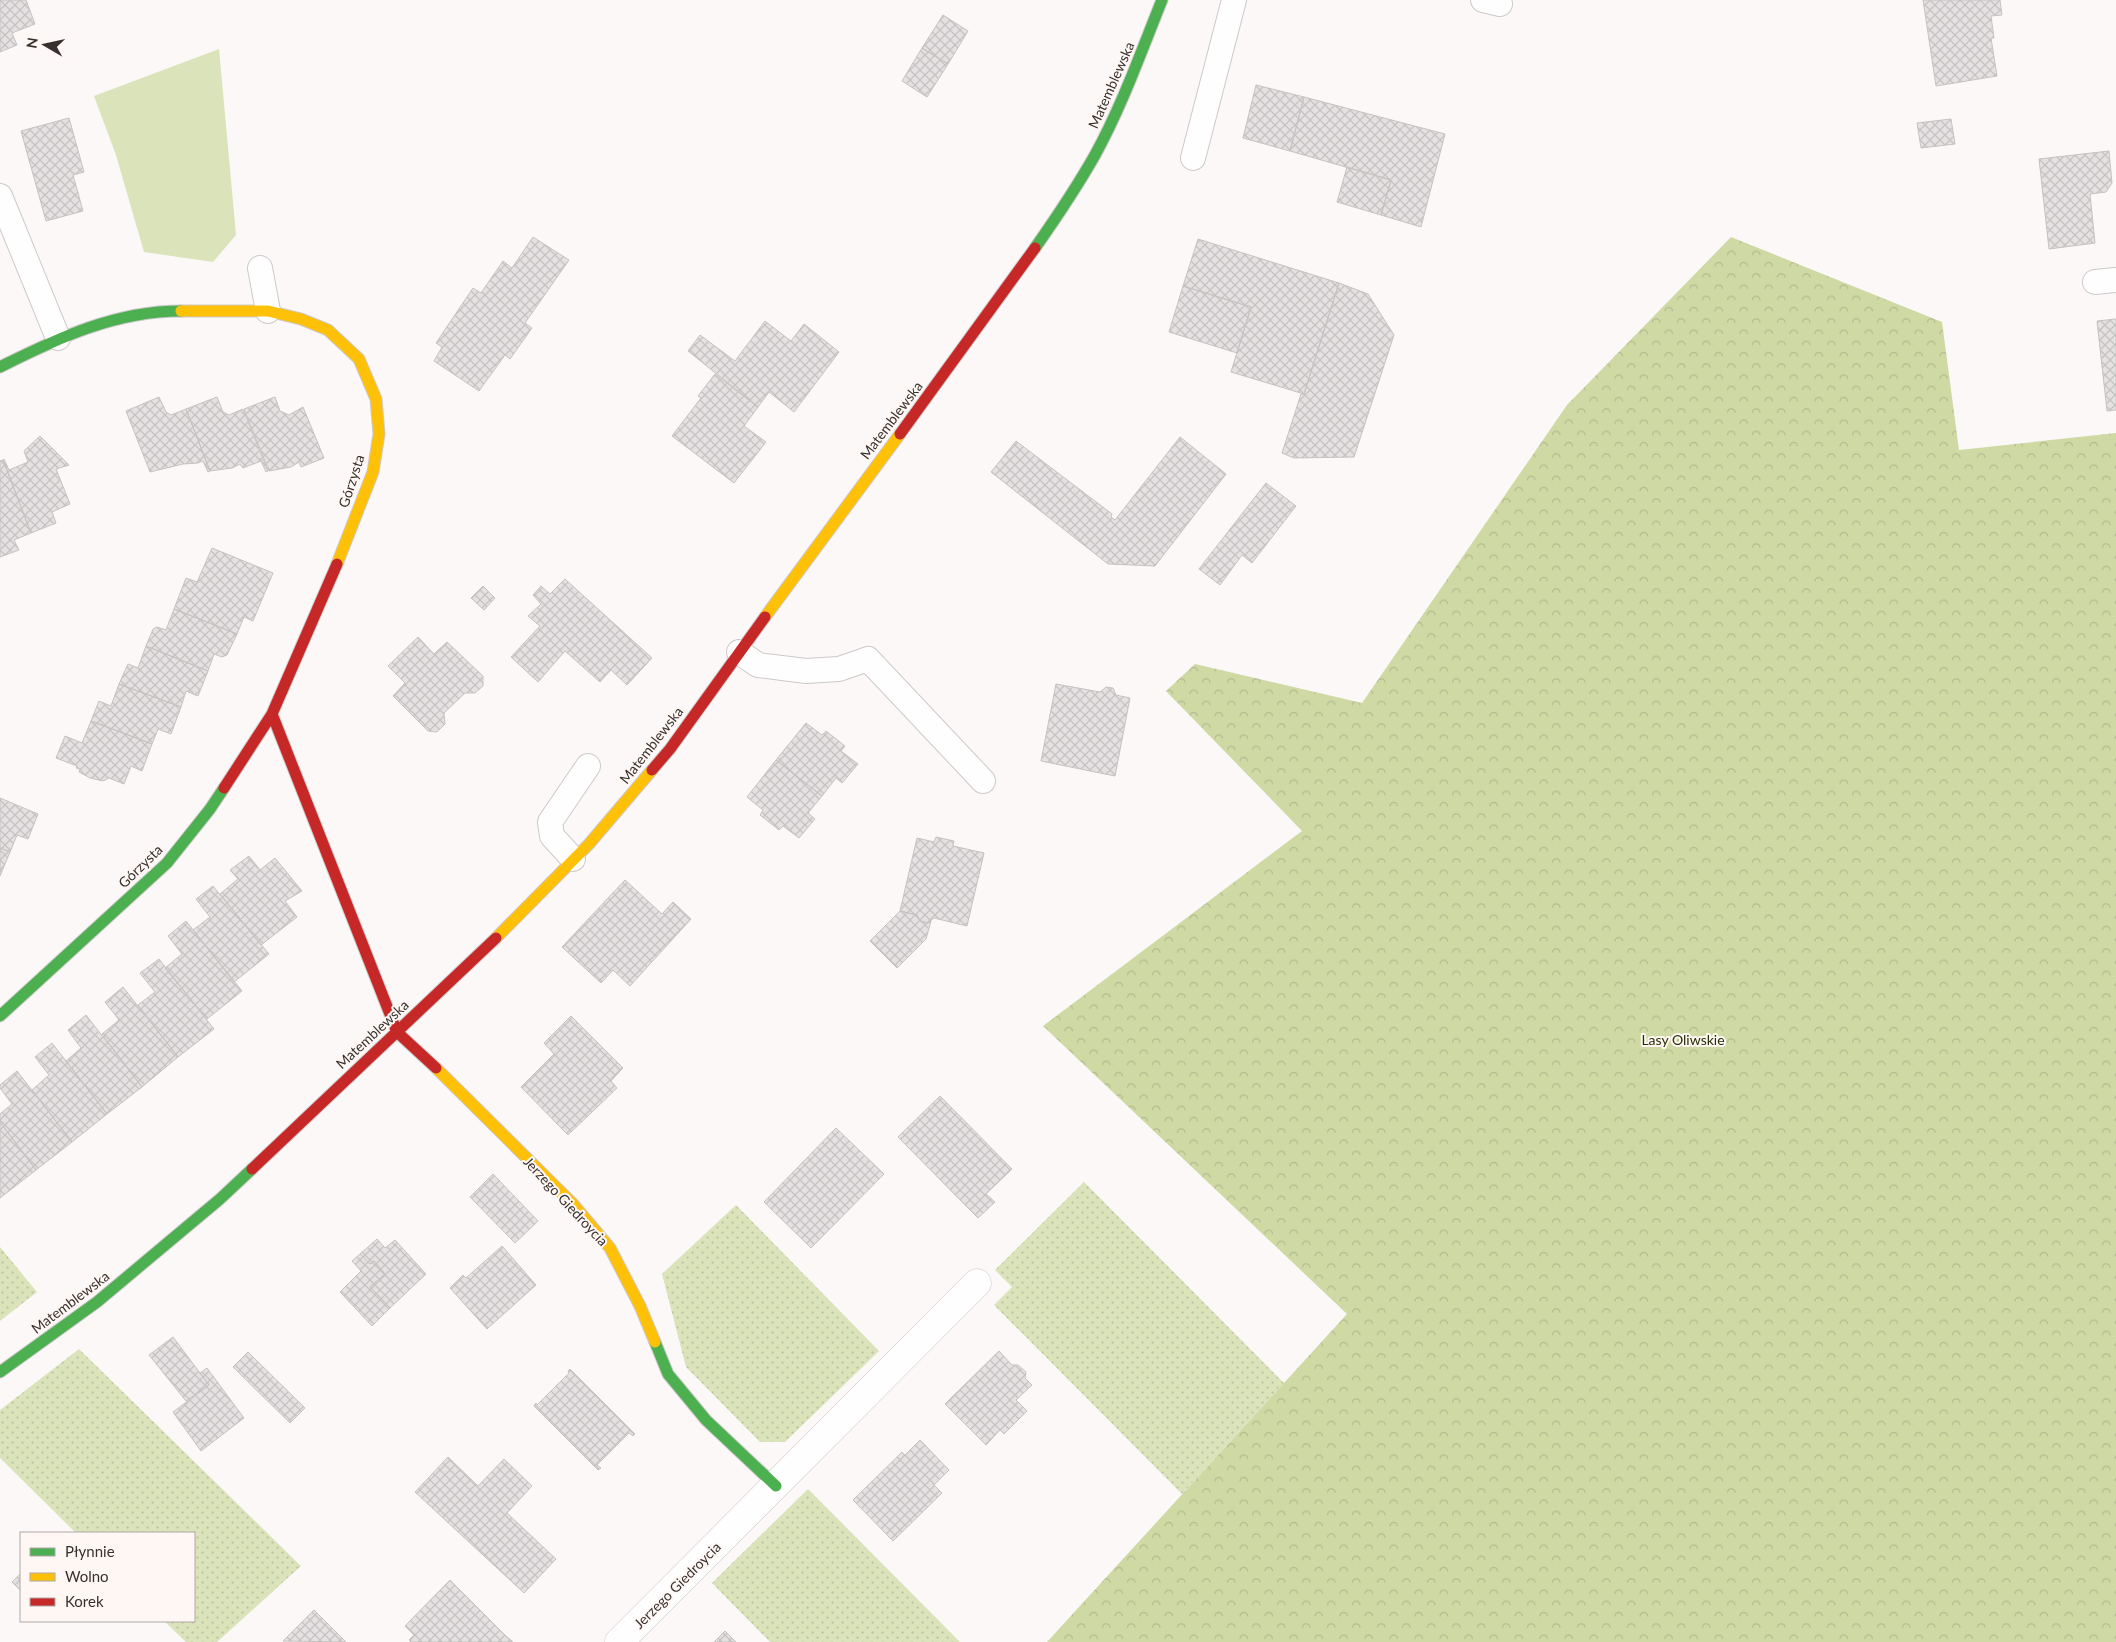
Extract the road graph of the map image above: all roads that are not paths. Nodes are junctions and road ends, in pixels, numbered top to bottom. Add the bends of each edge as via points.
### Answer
1 (1162, 0) edge
2 (1234, 0) edge
3 (1193, 158) dead end
4 (0, 196) edge
5 (260, 268) dead end
6 (268, 311) junction
7 (58, 338) junction
8 (0, 366) edge
9 (739, 652) junction
10 (272, 714) junction
11 (588, 766) dead end
12 (983, 781) dead end
13 (573, 859) junction
14 (0, 1016) edge
15 (396, 1032) junction
16 (977, 1283) dead end
17 (0, 1372) edge
18 (776, 1486) junction
19 (619, 1642) edge

1 - 9 street, Matemblewska via 1096,154 1060,213
2 - 3 lane
4 - 7 lane
5 - 6 lane
6 - 7 street, Górzysta via 160,311 97,324
6 - 10 street, Górzysta via 328,330 359,358 376,399 379,434 373,472
7 - 8 street, Górzysta
9 - 12 lane via 758,665 806,671 839,669 868,659
9 - 13 street, Matemblewska via 670,749
10 - 14 street, Górzysta via 210,808 167,863
10 - 15 street
11 - 13 lane via 550,822 552,836
13 - 15 street, Matemblewska via 489,945
15 - 17 street, Matemblewska via 220,1199 97,1302
15 - 18 street, Jerzego Giedroycia via 573,1204 610,1248 640,1306 668,1374 706,1420
16 - 18 street, Jerzego Giedroycia
18 - 19 street, Jerzego Giedroycia

